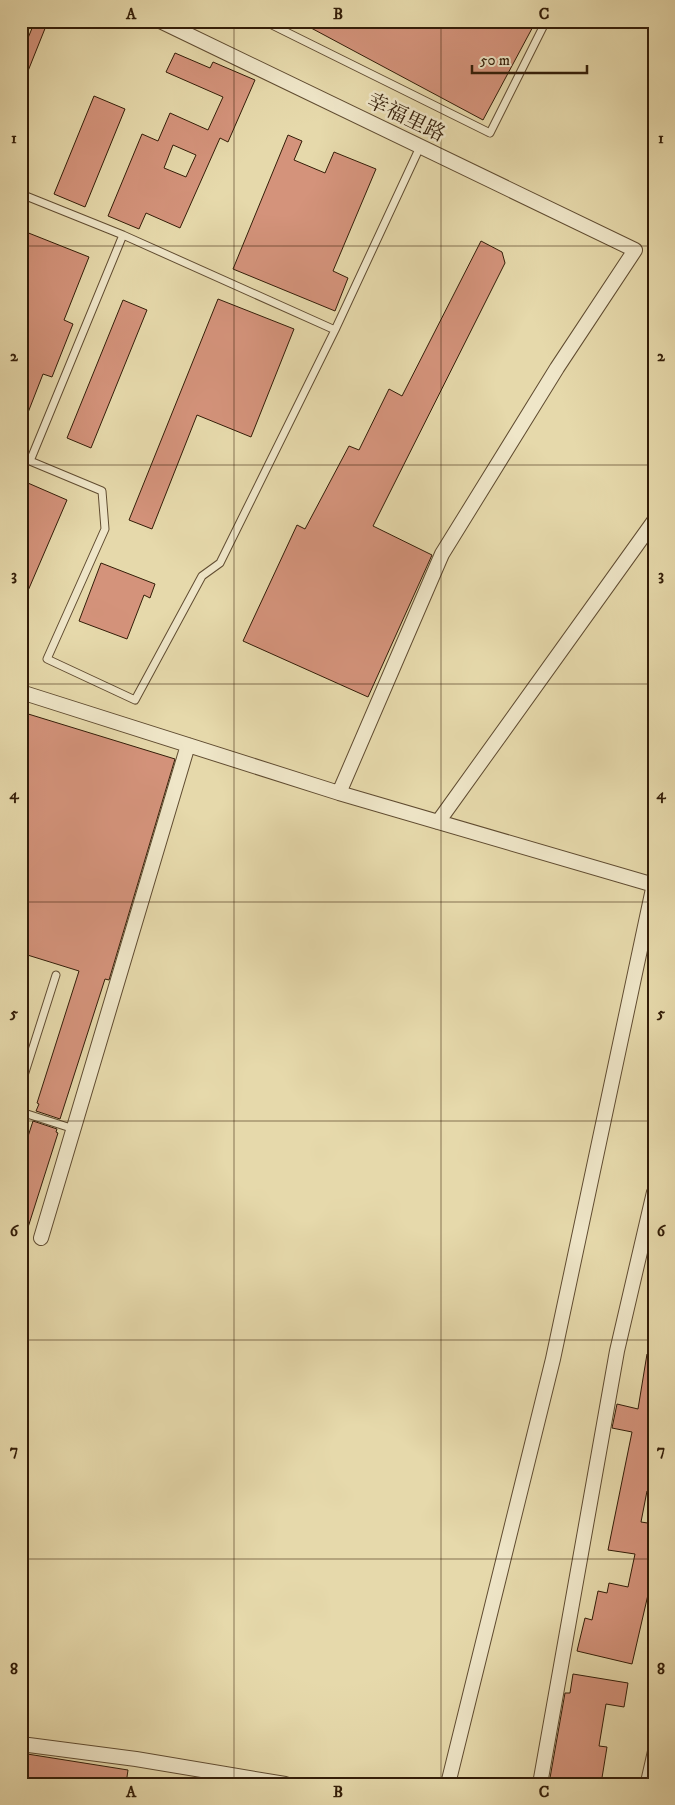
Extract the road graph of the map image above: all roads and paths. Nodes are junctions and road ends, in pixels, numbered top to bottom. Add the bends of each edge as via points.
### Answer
1 (160, 21) edge
2 (264, 21) edge
3 (546, 21) edge
4 (420, 147) junction
5 (21, 194) edge
6 (123, 235) junction
7 (335, 330) junction
8 (21, 458) edge
9 (30, 461) junction
10 (654, 521) edge
11 (21, 692) edge
12 (188, 745) junction
13 (338, 793) junction
14 (438, 822) junction
15 (654, 885) edge
16 (56, 975) dead end
17 (21, 1085) edge
18 (21, 1112) edge
19 (74, 1129) junction
20 (654, 1192) edge
21 (41, 1238) dead end
22 (654, 1740) edge
23 (21, 1744) edge
24 (285, 1784) edge
25 (448, 1784) edge
26 (540, 1784) edge
27 (644, 1784) edge

1 - 4 street, 幸福里路
2 - 3 lane via 490,133
4 - 7 lane
4 - 13 street, 幸福里路 via 635,250 556,368 442,554
5 - 6 lane
6 - 7 lane
6 - 9 lane
7 - 9 lane via 220,563 202,576 135,700 46,659 105,529 102,491
8 - 9 lane
10 - 14 street
11 - 12 street
12 - 13 street
12 - 19 street
13 - 14 street
14 - 15 street
15 - 25 street via 553,1359
16 - 17 lane
18 - 19 lane
19 - 21 street
20 - 26 street via 617,1351
22 - 27 lane
23 - 24 street

